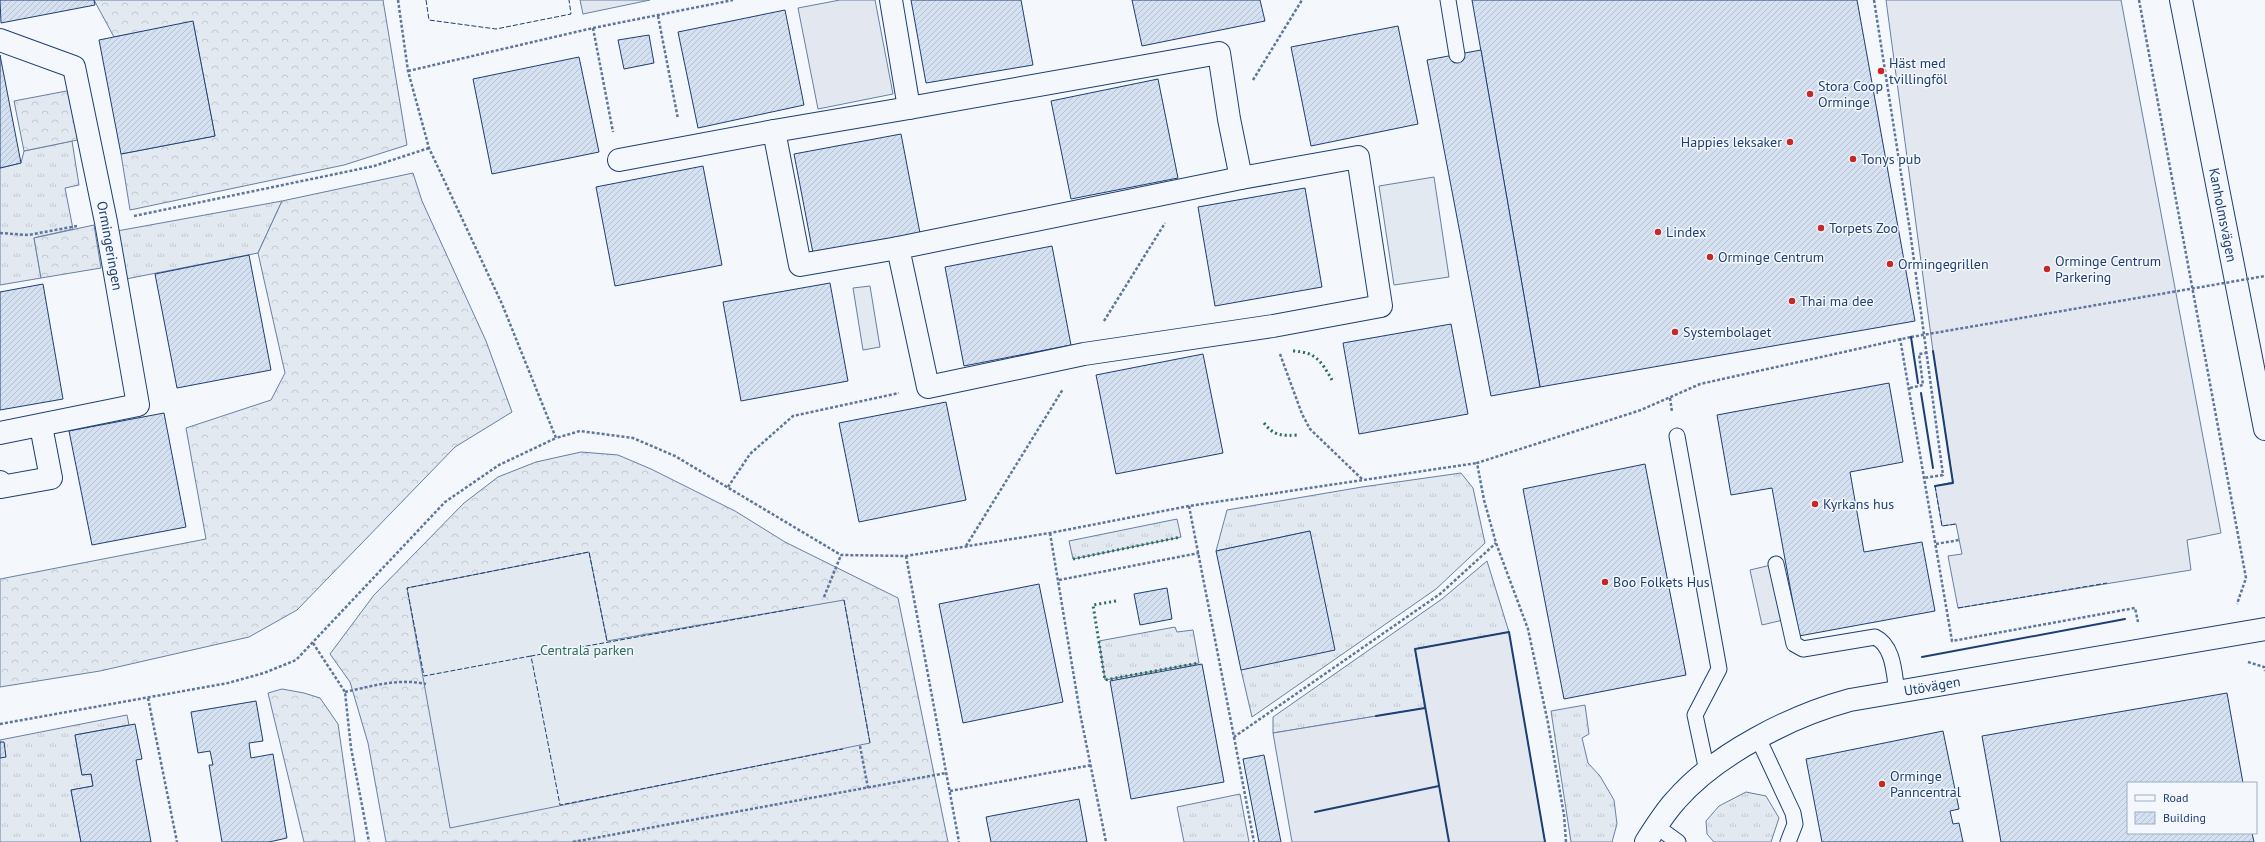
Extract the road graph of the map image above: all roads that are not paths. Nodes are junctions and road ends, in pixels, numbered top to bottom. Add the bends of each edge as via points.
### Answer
1 (892, 0) edge
2 (1448, 0) edge
3 (2181, 0) edge
4 (0, 40) edge
5 (1457, 54) dead end
6 (909, 108) junction
7 (774, 130) junction
8 (619, 160) road end
9 (1241, 178) junction
10 (898, 248) junction
11 (41, 426) junction
12 (2265, 429) edge
13 (0, 433) edge
14 (1677, 436) dead end
15 (0, 482) edge
16 (1776, 564) dead end
17 (2265, 629) edge
18 (1897, 692) junction
19 (1758, 738) junction
20 (1707, 771) junction
21 (1651, 834) edge
22 (1678, 842) edge
23 (1788, 842) edge

1 - 6 street
2 - 5 lane
3 - 12 street, Kanholmsvägen
4 - 11 street, Ormingeringen via 74,67 106,221 138,405
6 - 7 street
6 - 9 street via 1219,53 1228,120
7 - 8 street
7 - 10 street via 800,265
9 - 10 street
9 - 10 street via 1358,157 1381,306 1272,326 1084,354 928,387
11 - 13 street, Ormingeringen
11 - 15 street via 51,478 1,487
14 - 20 lane via 1719,669 1695,715
16 - 18 lane via 1794,644 1803,649 1875,637 1889,653
17 - 18 street, Utövägen
18 - 19 street, Utövägen via 1819,708
19 - 20 street, Utövägen
19 - 23 lane via 1794,813 1794,824
20 - 21 street, Utövägen via 1676,800
21 - 22 lane

